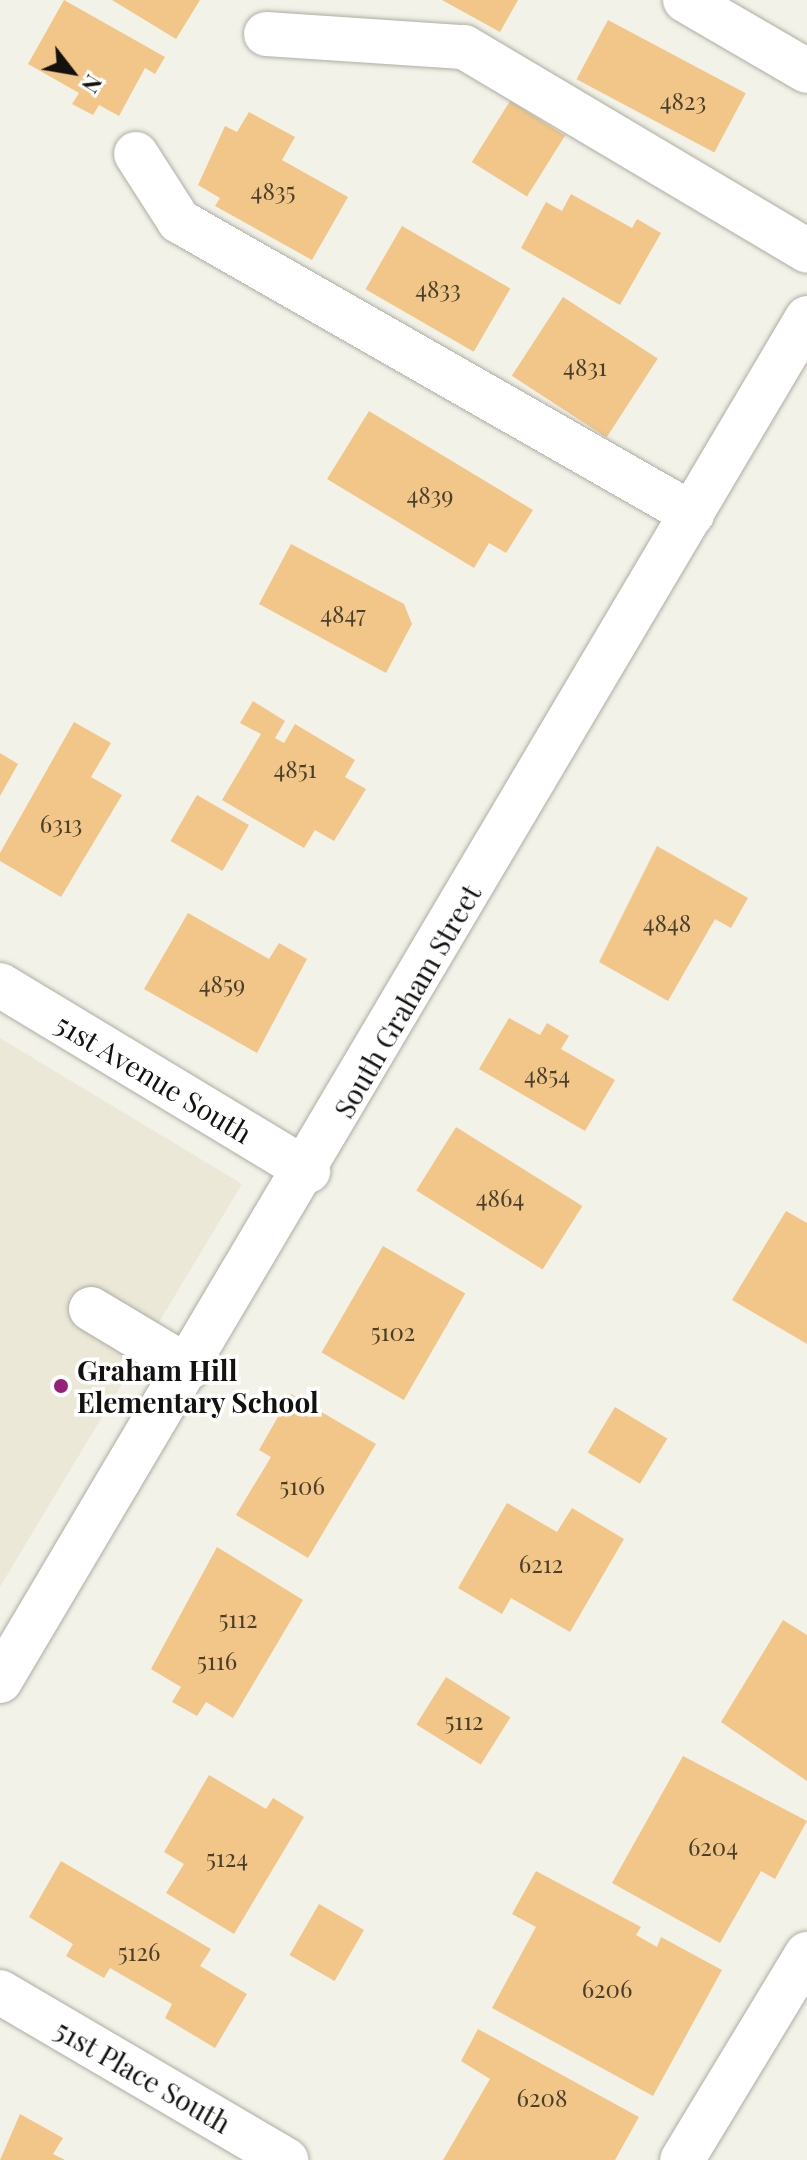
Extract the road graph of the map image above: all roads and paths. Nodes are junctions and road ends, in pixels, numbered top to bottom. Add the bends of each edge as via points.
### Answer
1 (685, 0) edge
2 (266, 34) dead end
3 (807, 71) edge
4 (136, 154) dead end
5 (807, 251) edge
6 (807, 318) edge
7 (692, 514) junction
8 (0, 985) edge
9 (308, 1171) junction
10 (91, 1309) dead end
11 (189, 1368) junction
12 (0, 1681) edge
13 (807, 1954) edge
14 (0, 1992) edge
15 (277, 2158) edge
16 (682, 2160) edge

1 - 3 street
2 - 5 street via 464,47
4 - 7 street via 179,221
6 - 7 street, South Graham Street
7 - 9 street, South Graham Street
8 - 9 street, 51st Avenue South
9 - 11 street, South Graham Street
10 - 11 street
11 - 12 street, South Graham Street
13 - 16 street
14 - 15 street, 51st Place South

